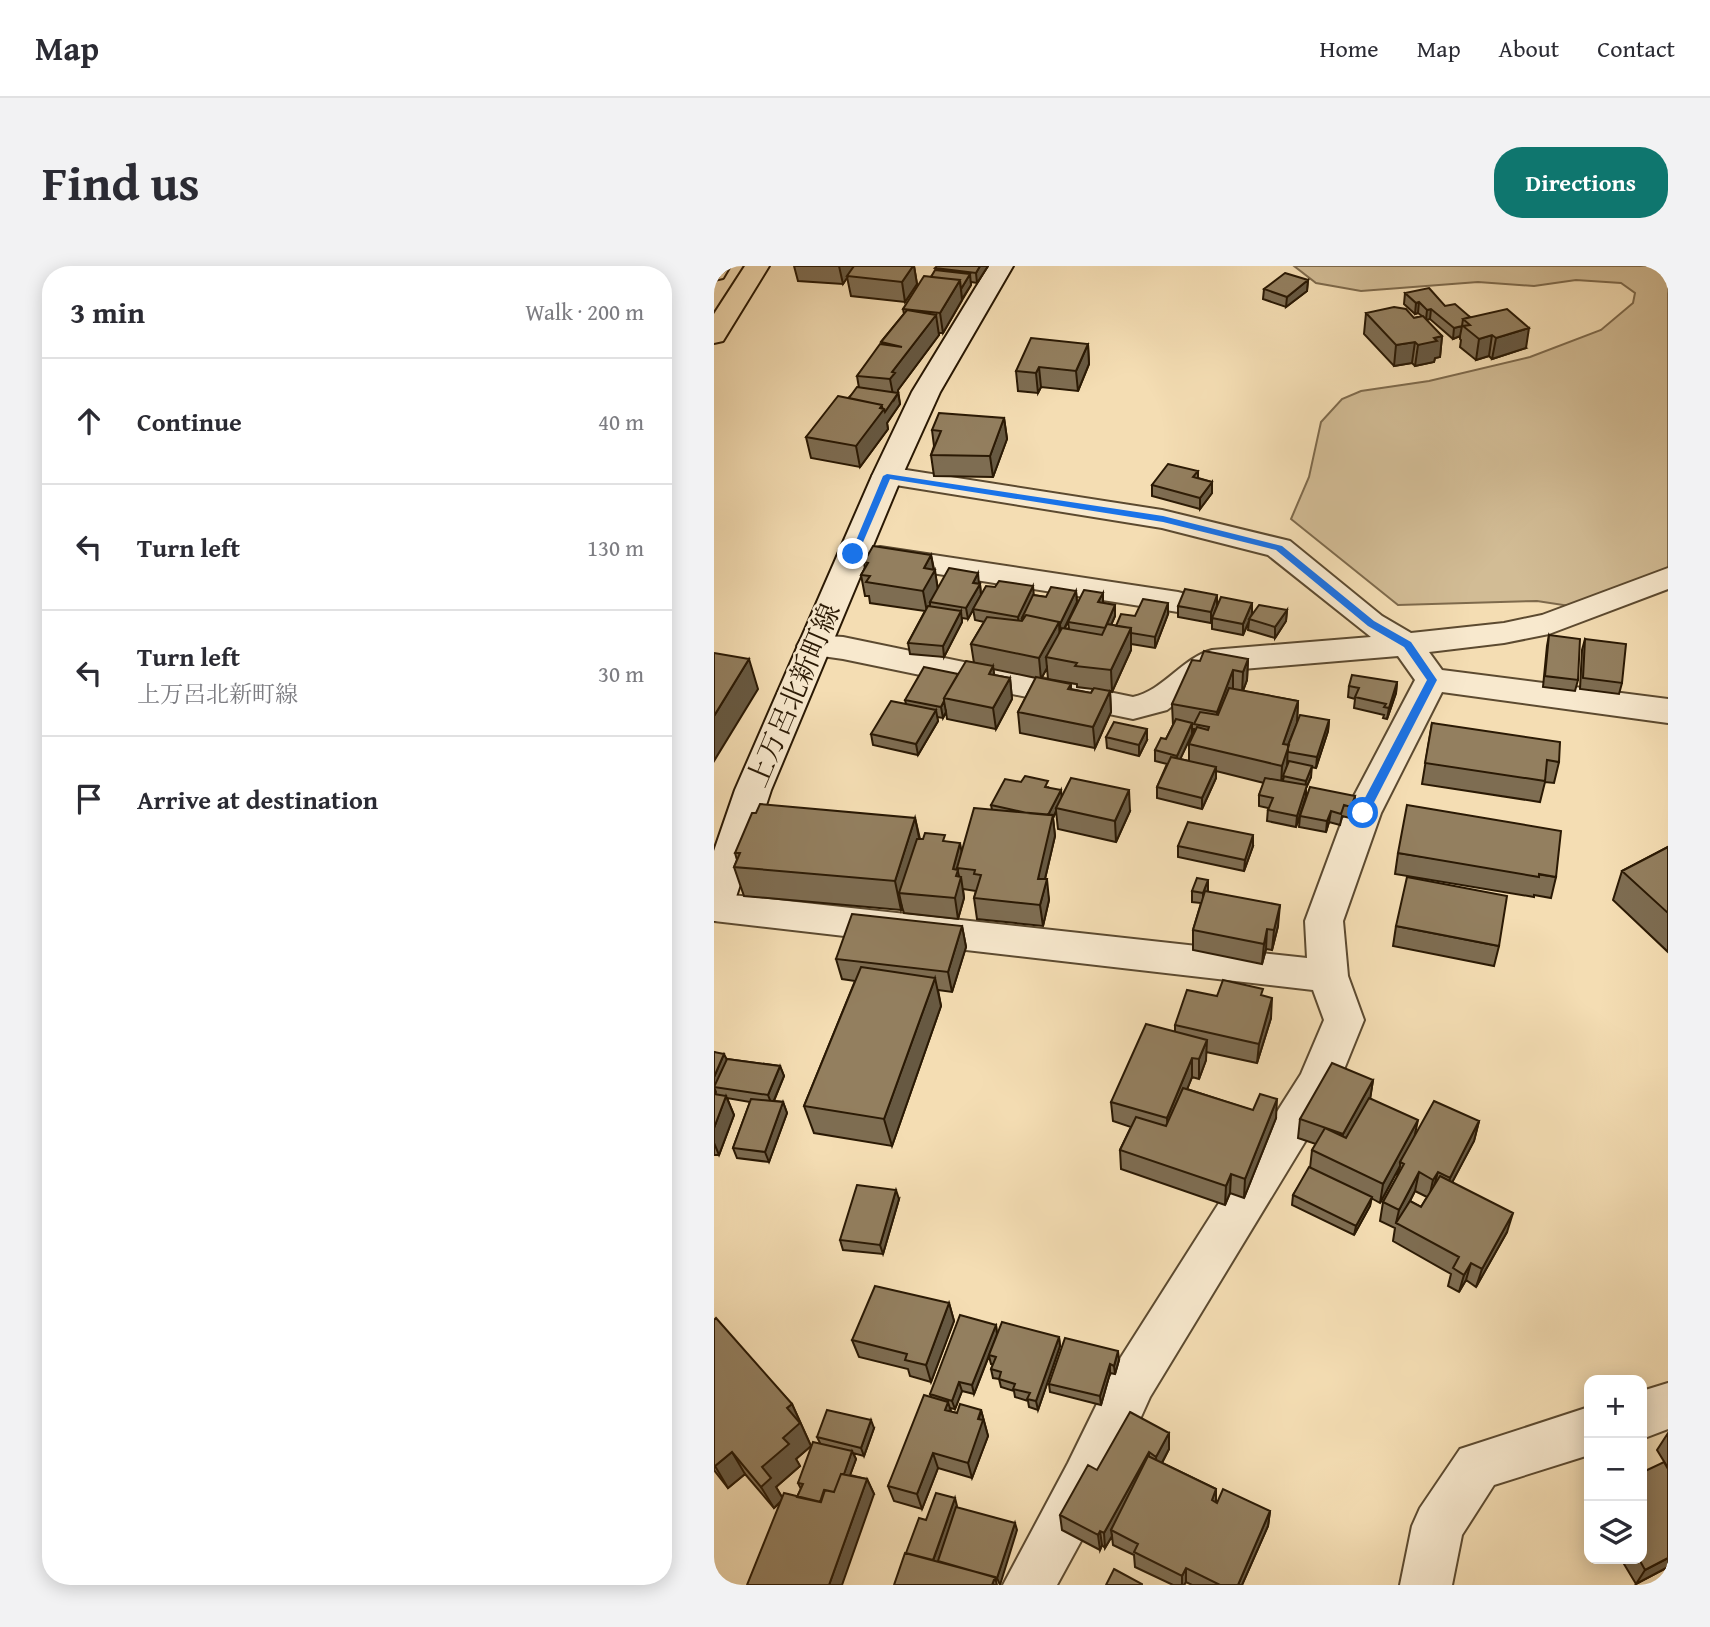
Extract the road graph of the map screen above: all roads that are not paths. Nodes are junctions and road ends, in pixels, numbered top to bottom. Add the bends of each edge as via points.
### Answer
1 (718, 266) edge
2 (757, 266) edge
3 (1001, 266) edge
4 (714, 273) edge
5 (714, 335) edge
6 (887, 476) junction
7 (853, 554) junction
8 (1668, 578) edge
9 (1178, 602) edge
10 (1407, 645) junction
11 (813, 646) junction
12 (1432, 680) junction
13 (1668, 711) edge
14 (716, 895) edge
15 (1328, 976) junction
16 (1668, 1406) edge
17 (1647, 1413) edge
18 (1584, 1433) edge
19 (1029, 1585) edge
20 (1426, 1585) edge

1 - 4 highway
2 - 5 highway
3 - 6 street, 上万呂北新町線 via 926,392
6 - 7 street, 上万呂北新町線
6 - 10 street via 1163,519 1279,548 1371,624
7 - 9 street
7 - 11 street, 上万呂北新町線
8 - 10 street via 1549,624
10 - 11 street via 1212,661 1157,702 1133,708
10 - 12 street
11 - 14 street, 上万呂北新町線 via 752,790
12 - 13 street
12 - 15 street via 1363,813 1324,921
14 - 15 street
15 - 19 street via 1344,1020 1319,1082 1133,1381 1086,1481
16 - 17 street
18 - 20 street via 1478,1465 1438,1526

